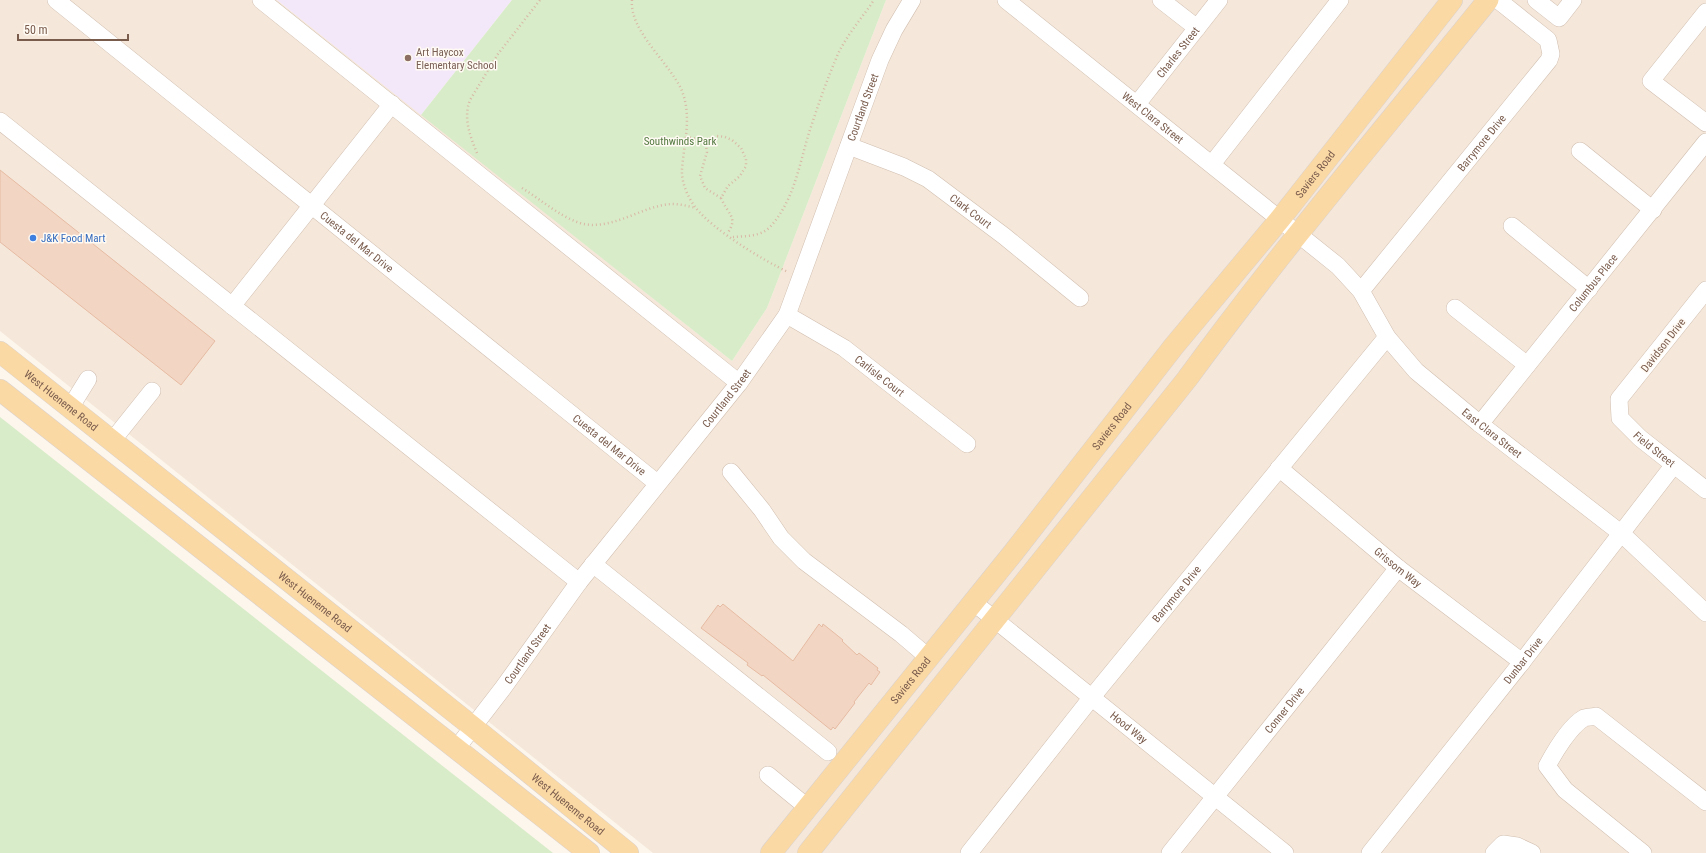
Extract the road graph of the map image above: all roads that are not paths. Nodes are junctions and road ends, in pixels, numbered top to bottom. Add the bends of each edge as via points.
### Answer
1 (56, 0) edge
2 (261, 0) edge
3 (912, 0) edge
4 (1006, 0) edge
5 (1161, 0) edge
6 (1219, 0) edge
7 (1340, 0) edge
8 (1452, 0) edge
9 (1488, 0) edge
10 (1498, 0) edge
11 (1536, 0) edge
12 (1572, 0) edge
13 (1706, 12) edge
14 (1197, 28) junction
15 (392, 104) junction
16 (1137, 104) junction
17 (0, 121) edge
18 (1706, 123) edge
19 (1706, 142) edge
20 (849, 146) junction
21 (1580, 151) dead end
22 (1212, 164) junction
23 (312, 204) junction
24 (1653, 210) junction
25 (1280, 219) junction
26 (1512, 226) dead end
27 (1299, 234) junction
28 (1589, 289) junction
29 (1706, 290) edge
30 (1361, 291) junction
31 (1080, 298) dead end
32 (232, 306) junction
33 (1455, 308) dead end
34 (787, 315) junction
35 (1387, 337) junction
36 (0, 352) edge
37 (1527, 365) junction
38 (0, 373) edge
39 (88, 379) dead end
40 (739, 382) junction
41 (0, 390) edge
42 (152, 391) dead end
43 (1619, 400) joint
44 (70, 408) junction
45 (1480, 424) junction
46 (112, 441) junction
47 (967, 444) dead end
48 (1673, 466) junction
49 (1279, 468) junction
50 (731, 472) dead end
51 (657, 483) junction
52 (1706, 490) edge
53 (1622, 534) junction
54 (593, 564) junction
55 (1398, 568) junction
56 (578, 582) junction
57 (973, 602) junction
58 (1706, 613) edge
59 (994, 619) junction
60 (928, 657) junction
61 (1522, 662) junction
62 (1092, 697) junction
63 (473, 727) junction
64 (456, 749) junction
65 (828, 752) dead end
66 (768, 775) dead end
67 (1215, 798) junction
68 (1706, 802) edge
69 (807, 807) junction
70 (589, 853) edge
71 (628, 853) edge
72 (771, 853) edge
73 (808, 853) edge
74 (969, 853) edge
75 (1170, 853) edge
76 (1285, 853) edge
77 (1370, 853) edge
78 (1494, 853) edge
79 (1532, 853) edge
80 (1643, 853) edge

1 - 23 street, Cuesta del Mar Drive
2 - 15 street
3 - 20 street, Courtland Street via 880,60
4 - 16 street, West Clara Street
5 - 14 street
6 - 14 street, Charles Street
7 - 22 street
8 - 25 main road, Saviers Road
9 - 27 main road
10 - 30 street, Barrymore Drive via 1548,40 1551,54 1549,60
11 - 12 street via 1559,18
13 - 18 street via 1651,81
14 - 16 street, Charles Street
15 - 23 street
15 - 40 street
16 - 22 street, West Clara Street
17 - 32 street
19 - 24 street, Columbus Place
20 - 31 street, Clark Court via 928,179
20 - 34 street, Courtland Street
21 - 24 street
22 - 25 street, West Clara Street
23 - 32 street
23 - 51 street, Cuesta del Mar Drive
24 - 28 street, Columbus Place
25 - 27 street, West Clara Street
25 - 57 main road, Saviers Road via 1174,346
26 - 28 street
27 - 30 street, East Clara Street via 1338,266
27 - 59 main road via 1187,379
28 - 37 street, Columbus Place
29 - 43 street, Davidson Drive
30 - 35 street, East Clara Street
32 - 56 street
33 - 37 street
34 - 40 street, Courtland Street
34 - 47 street, Carlisle Court via 844,348
35 - 45 street, East Clara Street via 1416,371
35 - 49 street, Barrymore Drive
36 - 44 main road, West Hueneme Road
37 - 45 street, Columbus Place
38 - 44 main road via 43,407 52,411
39 - 44 street
40 - 51 street, Courtland Street
41 - 64 main road
42 - 46 street
43 - 48 street, Field Street via 1620,418
44 - 46 main road, West Hueneme Road
45 - 53 street, East Clara Street
46 - 63 main road, West Hueneme Road
48 - 52 street, Field Street
48 - 53 street, Dunbar Drive
49 - 55 street, Grissom Way
49 - 62 street, Barrymore Drive
50 - 60 street via 781,538 804,561
51 - 54 street, Courtland Street
53 - 58 street, East Clara Street
53 - 61 street, Dunbar Drive
54 - 56 street, Courtland Street
54 - 65 street
55 - 61 street, Grissom Way
55 - 67 street, Conner Drive
56 - 63 street, Courtland Street via 504,688
57 - 59 street, Hood Way
57 - 60 main road, Saviers Road
59 - 62 street, Hood Way
59 - 73 main road
60 - 69 main road, Saviers Road
61 - 77 street, Dunbar Drive
62 - 67 street, Hood Way
62 - 74 street, Barrymore Drive
63 - 64 street, Courtland Street
63 - 71 main road, West Hueneme Road
64 - 70 main road
66 - 69 street
67 - 75 street, Conner Drive
67 - 76 street, Hood Way
68 - 80 street via 1596,716 1584,718 1555,752 1547,766 1565,790
69 - 72 main road, Saviers Road
78 - 79 street via 1503,844 1517,846

